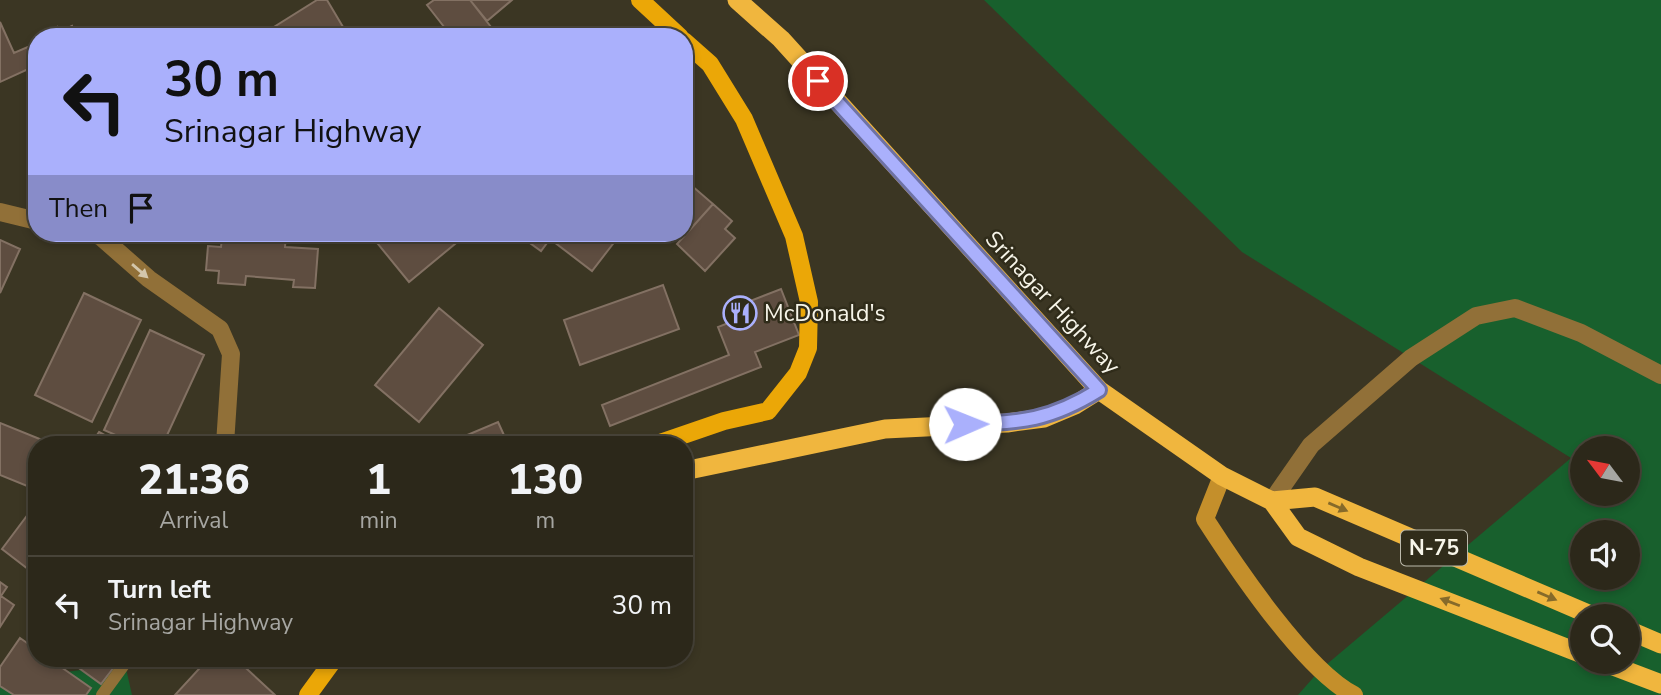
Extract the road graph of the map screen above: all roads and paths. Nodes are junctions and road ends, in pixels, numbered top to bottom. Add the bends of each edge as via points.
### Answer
1 (640, 0) edge
2 (737, 0) edge
3 (670, 28) edge
4 (693, 49) edge
5 (0, 212) edge
6 (28, 219) edge
7 (107, 242) edge
8 (1661, 374) edge
9 (1099, 390) junction
10 (223, 436) edge
11 (680, 436) edge
12 (693, 469) edge
13 (1222, 476) junction
14 (1272, 501) junction
15 (1570, 606) edge
16 (1640, 635) edge
17 (1661, 644) edge
18 (1570, 648) edge
19 (122, 667) edge
20 (328, 667) edge
21 (1635, 674) edge
22 (1661, 684) edge
23 (102, 695) edge
24 (308, 695) edge
25 (1354, 695) edge

1 - 3 main road
2 - 9 highway, Srinagar Highway / N-75 via 780,40
4 - 11 main road via 710,64 744,119 794,236 809,302 808,348 798,373 768,411
5 - 6 street
7 -> 10 street via 149,279 220,329 231,354
8 - 14 street via 1581,333 1515,308 1476,316 1411,358 1311,445
9 - 12 highway via 1044,418 885,429
9 - 13 highway, Srinagar Highway / N-75
13 - 14 highway, Srinagar Highway / N-75
13 - 25 main road via 1205,519 1240,573 1320,670
14 -> 15 highway, N-75 via 1315,497
18 -> 14 highway, N-75 via 1359,567 1298,537
16 - 17 highway
19 - 23 lane
20 - 24 main road
21 - 22 highway

